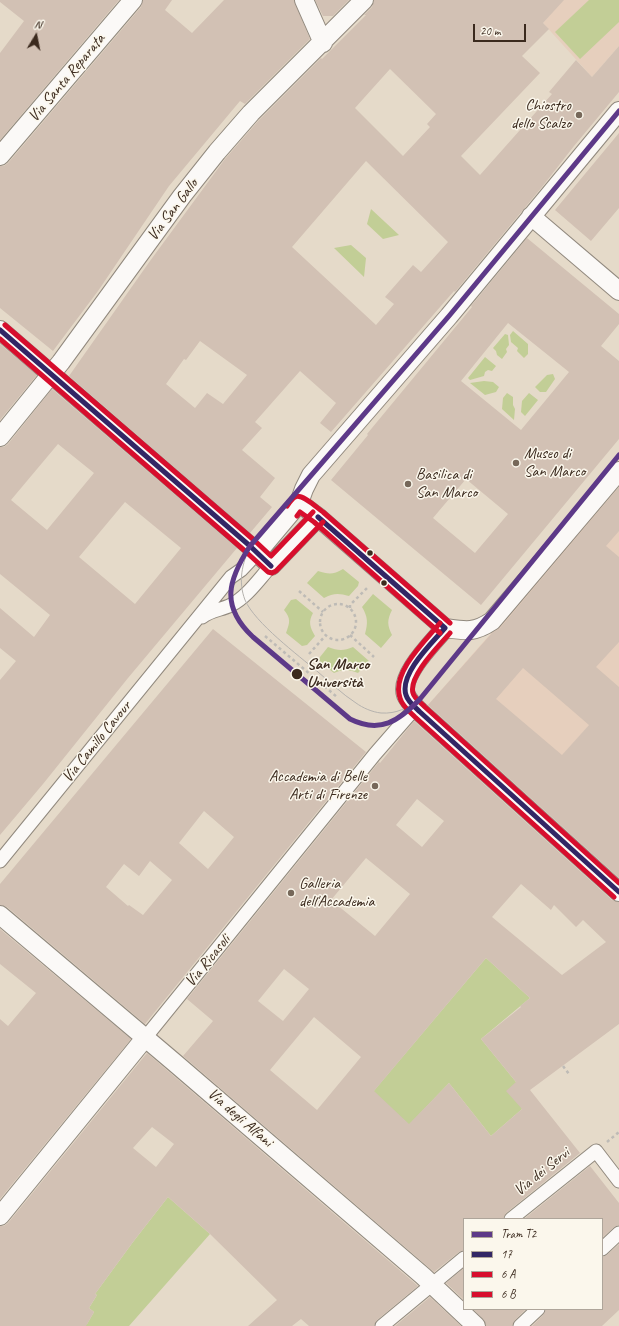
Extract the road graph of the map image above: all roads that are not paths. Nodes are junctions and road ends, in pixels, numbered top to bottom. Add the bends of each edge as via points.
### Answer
1 (133, 0) edge
2 (304, 0) edge
3 (364, 0) edge
4 (323, 43) junction
5 (619, 111) edge
6 (0, 156) edge
7 (531, 216) junction
8 (619, 291) edge
9 (0, 330) edge
10 (51, 374) junction
11 (0, 436) edge
12 (619, 471) edge
13 (299, 503) junction
14 (318, 517) junction
15 (258, 553) junction
16 (271, 566) junction
17 (194, 623) junction
18 (445, 628) junction
19 (418, 710) junction
20 (0, 862) edge
21 (619, 892) edge
22 (0, 915) edge
23 (145, 1038) junction
24 (619, 1181) edge
25 (0, 1216) edge
26 (511, 1218) edge
27 (619, 1233) edge
28 (603, 1248) edge
29 (463, 1259) edge
30 (432, 1284) junction
31 (537, 1310) edge
32 (382, 1326) edge
33 (476, 1326) edge
34 (520, 1326) edge

1 - 6 street, Via Santa Reparata
2 - 4 street
3 - 4 street, Via San Gallo
4 - 10 street, Via San Gallo via 251,113 217,152
5 - 7 street
7 - 8 street
7 - 13 street via 449,316 311,475
9 - 10 street
10 - 11 street, Via San Gallo
10 - 15 street
12 - 18 street via 492,621 472,631
13 - 14 street
13 - 15 street
14 - 16 street
14 - 18 street
15 - 16 street
15 - 17 street, Via Camillo Cavour via 231,577
16 - 17 street via 244,596 229,606 208,613
17 - 20 street, Via Camillo Cavour
18 - 19 street via 407,677 406,694
19 - 21 street
19 - 23 street, Via Ricasoli via 374,754
22 - 23 street, Via degli Alfani
23 - 25 street, Via Ricasoli
23 - 30 street, Via degli Alfani
24 - 26 street, Via dei Servi via 596,1151
27 - 28 street
29 - 30 street
30 - 32 street
30 - 33 street, Via degli Alfani
31 - 34 street

